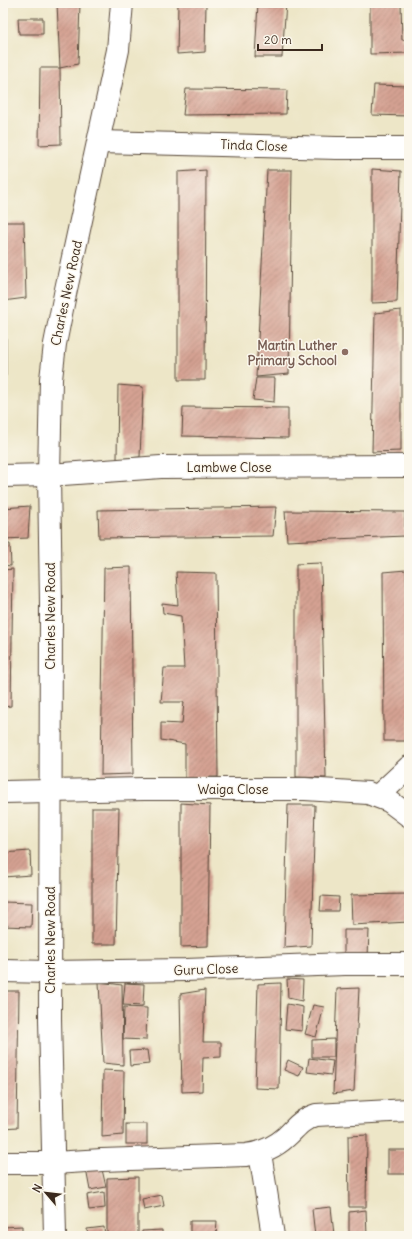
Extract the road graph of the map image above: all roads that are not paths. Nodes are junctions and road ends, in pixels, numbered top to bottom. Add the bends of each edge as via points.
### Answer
1 (122, 3) edge
2 (98, 142) junction
3 (409, 148) edge
4 (409, 466) edge
5 (49, 475) junction
6 (3, 476) edge
7 (409, 767) edge
8 (51, 791) junction
9 (3, 792) edge
10 (378, 796) junction
11 (409, 816) edge
12 (409, 964) edge
13 (3, 971) edge
14 (50, 972) junction
15 (409, 1110) edge
16 (260, 1153) junction
17 (3, 1163) edge
18 (54, 1163) junction
19 (55, 1236) edge
20 (273, 1236) edge

1 - 2 street, Charles New Road via 118,50
2 - 3 street, Tinda Close
2 - 5 street, Charles New Road via 55,344 51,379
4 - 5 street, Lambwe Close via 161,467
5 - 6 street, Lambwe Close
5 - 8 street, Charles New Road
7 - 10 street
8 - 9 street, Waiga Close
8 - 10 street, Waiga Close via 304,789 368,793
8 - 14 street, Charles New Road
10 - 11 street, Waiga Close
12 - 14 street, Guru Close
13 - 14 street, Guru Close
14 - 18 street, Charles New Road
15 - 16 street via 316,1115 298,1124 286,1137
16 - 18 street
16 - 20 street
17 - 18 street
18 - 19 street, Charles New Road

